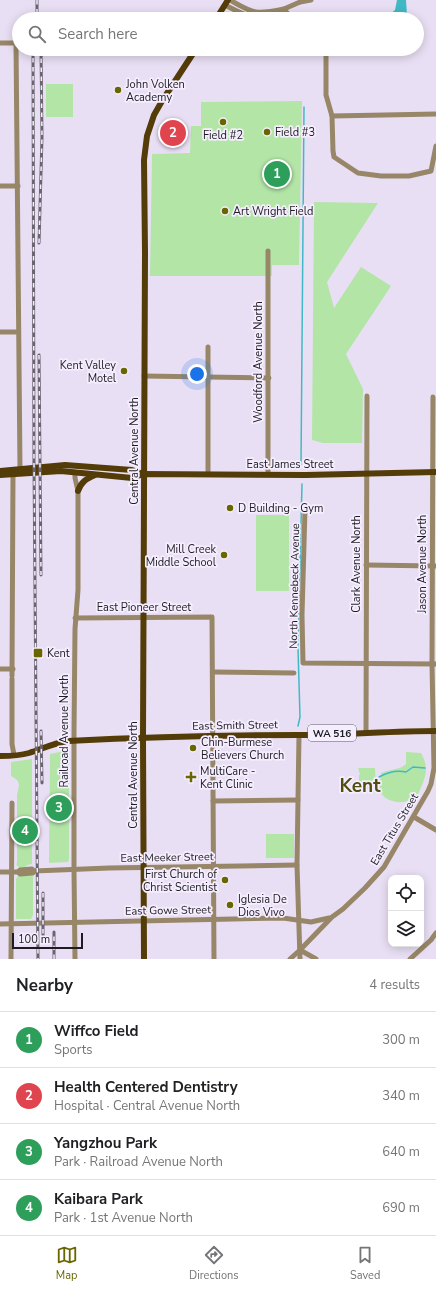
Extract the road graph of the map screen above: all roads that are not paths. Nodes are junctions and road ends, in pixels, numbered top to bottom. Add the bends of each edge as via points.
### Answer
1 (311, 0) edge
2 (300, 1) edge
3 (228, 2) edge
4 (284, 9) junction
5 (221, 12) edge
6 (242, 12) edge
7 (282, 12) edge
8 (286, 12) edge
9 (0, 43) edge
10 (12, 43) edge
11 (16, 56) edge
12 (191, 56) edge
13 (326, 56) edge
14 (436, 114) edge
15 (332, 116) junction
16 (436, 146) edge
17 (0, 186) edge
18 (18, 186) junction
19 (268, 251) dead end
20 (0, 332) edge
21 (18, 332) junction
22 (208, 346) dead end
23 (144, 376) junction
24 (208, 377) junction
25 (269, 378) junction
26 (367, 396) dead end
27 (433, 396) dead end
28 (20, 469) junction
29 (0, 470) edge
30 (434, 472) edge
31 (75, 473) junction
32 (13, 474) junction
33 (143, 474) junction
34 (208, 474) junction
35 (268, 474) junction
36 (366, 474) junction
37 (0, 475) edge
38 (96, 475) junction
39 (78, 491) junction
40 (305, 509) dead end
41 (366, 566) junction
42 (434, 566) edge
43 (144, 617) junction
44 (75, 618) junction
45 (366, 663) junction
46 (434, 664) edge
47 (0, 669) edge
48 (13, 669) junction
49 (212, 672) junction
50 (294, 673) dead end
51 (434, 731) edge
52 (366, 732) junction
53 (213, 735) junction
54 (299, 735) junction
55 (143, 738) junction
56 (74, 741) junction
57 (435, 752) edge
58 (14, 755) junction
59 (0, 756) edge
60 (213, 800) junction
61 (298, 800) junction
62 (12, 804) dead end
63 (414, 817) junction
64 (436, 830) edge
65 (297, 865) junction
66 (213, 866) junction
67 (144, 867) junction
68 (74, 870) junction
69 (0, 872) edge
70 (15, 872) junction
71 (332, 917) junction
72 (213, 919) junction
73 (298, 920) junction
74 (144, 921) junction
75 (76, 922) junction
76 (0, 924) edge
77 (11, 924) junction
78 (436, 933) edge
79 (300, 950) junction
80 (11, 959) edge
81 (75, 959) edge
82 (144, 959) edge
83 (214, 959) edge
84 (290, 959) edge
85 (300, 959) edge
86 (316, 959) edge
87 (410, 959) edge
88 (417, 959) edge

1 - 2 street
2 - 4 street
3 - 5 main road
3 - 6 street
4 - 7 street
4 - 8 street
9 - 10 street
11 - 18 street
12 - 23 main road, Central Avenue North via 154,115 145,143
13 - 15 street via 326,96
14 - 15 street
15 - 16 street via 334,157 358,173 409,176 431,171
17 - 18 street
18 - 21 street
19 - 25 street, Woodford Avenue North
20 - 21 street
21 - 28 street
22 - 24 street
23 - 24 street
23 - 33 main road, Central Avenue North
24 - 25 street
24 - 34 street
25 - 35 street, Woodford Avenue North
26 - 36 street, Clark Avenue North
27 - 30 street, Jason Avenue North
28 - 29 main road, East James Street
28 - 33 main road, East James Street via 76,465 132,470
30 - 36 main road, East James Street
30 - 42 street, Jason Avenue North
31 - 32 main road, East James Street via 51,471
31 - 38 main road, East James Street
31 - 39 street, Railroad Avenue North
32 - 37 main road, East James Street
32 - 48 street
33 - 34 main road, East James Street
33 - 38 main road, East James Street via 132,478
33 - 43 main road, Central Avenue North
34 - 35 main road, East James Street
35 - 36 main road, East James Street
36 - 41 street, Clark Avenue North
38 - 39 main road via 84,480
39 - 44 street, Railroad Avenue North via 78,590
40 - 45 street, North Kennebeck Avenue via 303,662
41 - 42 street
41 - 45 street, Clark Avenue North
42 - 46 street, Jason Avenue North
43 - 44 street, East Pioneer Street
43 - 49 street, East Pioneer Street via 212,617
43 - 55 main road, Central Avenue North
44 - 56 street, Railroad Avenue North
45 - 46 street
45 - 52 street, Clark Avenue North
46 - 51 street, Jason Avenue North
47 - 48 street
48 - 58 street
49 - 50 street
49 - 53 street
51 - 52 main road, East Smith Street / WA 516
51 - 57 street, East Titus Street
52 - 54 main road, East Smith Street / WA 516
53 - 54 main road, East Smith Street / WA 516
53 - 55 main road, East Smith Street / WA 516
53 - 60 street
54 - 61 street
55 - 56 main road, East Smith Street
55 - 67 main road, Central Avenue North
56 - 58 main road, East Smith Street via 52,744
56 - 68 street, Railroad Avenue North
57 - 63 street, East Titus Street via 431,784
58 - 59 main road, East Smith Street
60 - 61 street
60 - 66 street
61 - 65 street
62 - 70 street
63 - 64 street
63 - 71 street, East Titus Street via 375,878
65 - 66 street, East Meeker Street
65 - 73 street
66 - 67 street, East Meeker Street
66 - 72 street
67 - 68 street, East Meeker Street
67 - 74 main road, Central Avenue North
68 - 70 street, East Meeker Street via 20,874
68 - 75 street, Railroad Avenue North
69 - 70 street, East Meeker Street
70 - 77 street
71 - 73 street, East Titus Street via 311,922
71 - 79 street, East Titus Street
72 - 73 street, East Gowe Street
72 - 74 street, East Gowe Street
72 - 83 street
73 - 79 street
74 - 75 street, East Gowe Street
74 - 82 main road, Central Avenue North
75 - 77 street, East Gowe Street
75 - 81 street, Railroad Avenue North
76 - 77 street, East Gowe Street
77 - 80 street
78 - 87 street
79 - 84 street, East Titus Street
79 - 85 street
79 - 86 street
87 - 88 street

